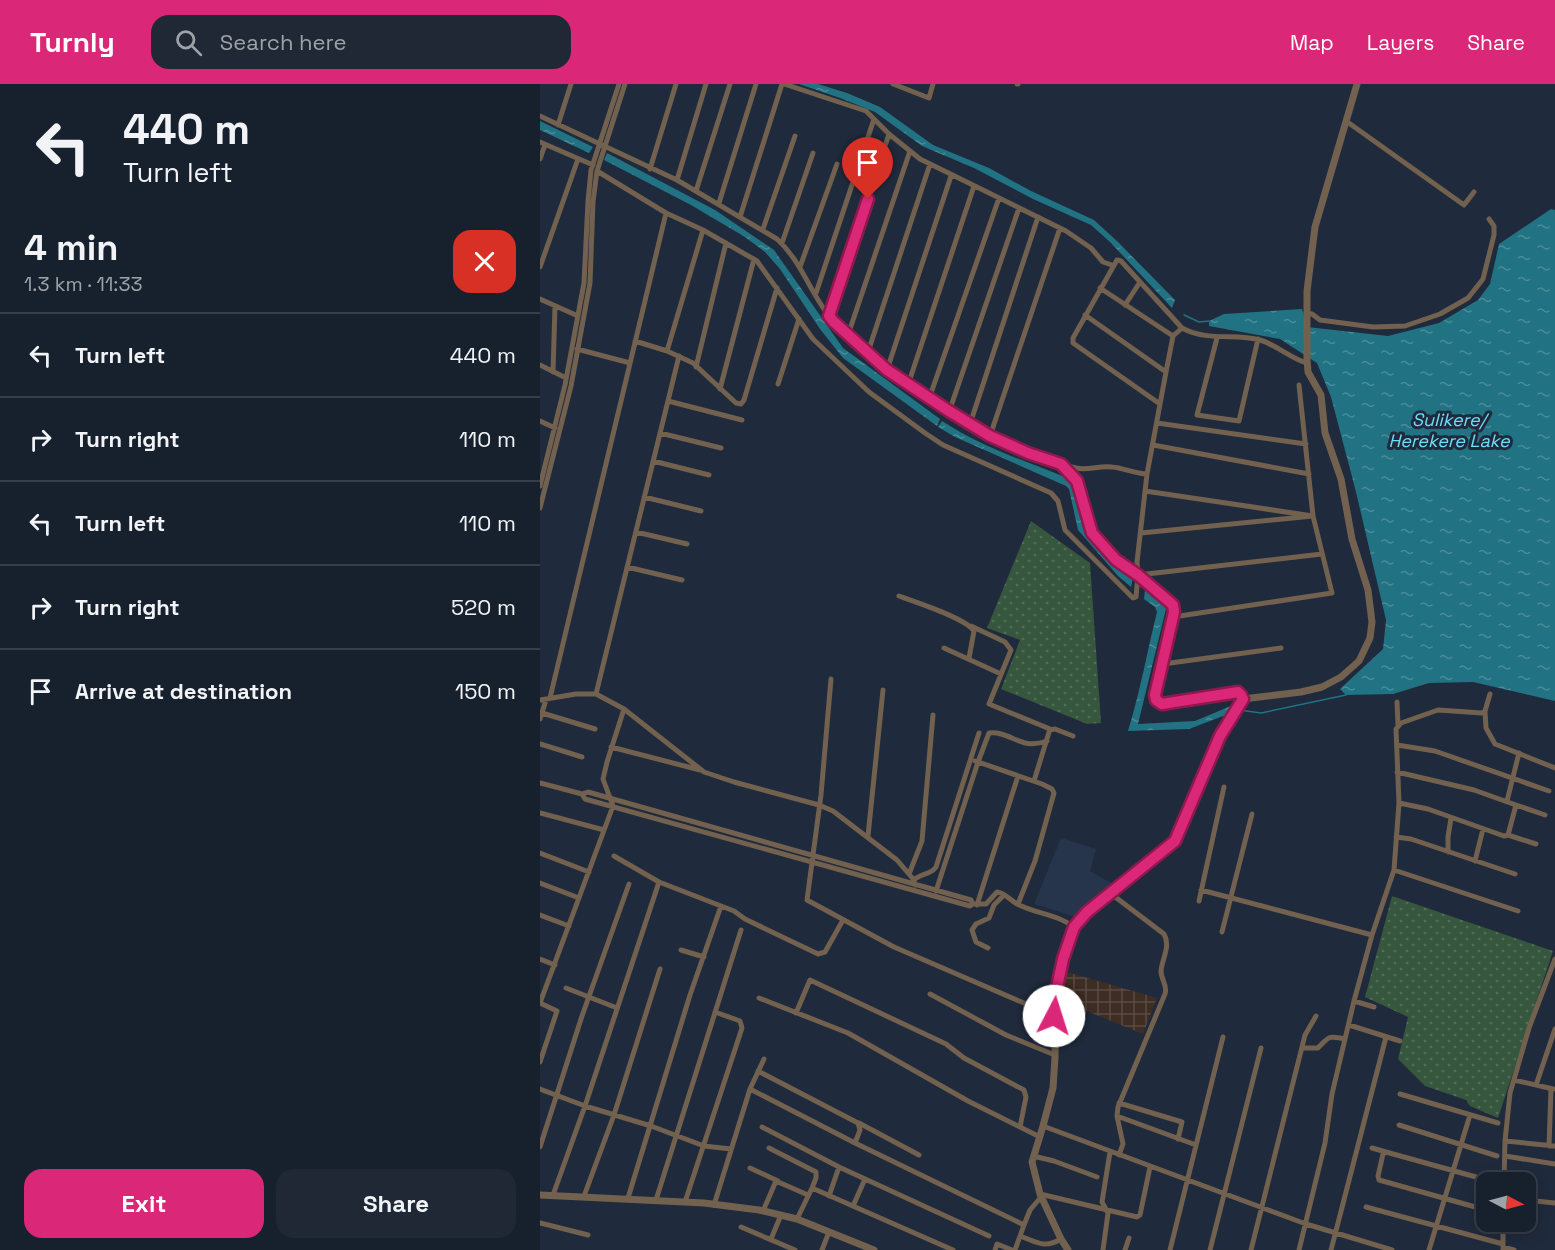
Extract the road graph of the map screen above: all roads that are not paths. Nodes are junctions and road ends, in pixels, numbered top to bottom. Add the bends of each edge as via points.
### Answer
1 (571, 84) edge
2 (619, 84) edge
3 (625, 84) edge
4 (676, 84) edge
5 (706, 84) edge
6 (730, 84) edge
7 (756, 84) edge
8 (783, 84) edge
9 (893, 84) edge
10 (933, 84) edge
11 (1357, 84) edge
12 (540, 116) edge
13 (874, 119) junction
14 (1346, 121) junction
15 (558, 125) junction
16 (889, 134) junction
17 (795, 136) dead end
18 (542, 144) edge
19 (602, 146) junction
20 (910, 151) junction
21 (813, 153) dead end
22 (540, 159) edge
23 (578, 159) junction
24 (837, 164) dead end
25 (930, 164) junction
26 (593, 165) junction
27 (650, 168) junction
28 (597, 171) junction
29 (951, 176) junction
30 (677, 180) junction
31 (974, 186) junction
32 (696, 191) junction
33 (1474, 192) dead end
34 (999, 198) junction
35 (719, 203) junction
36 (1019, 208) junction
37 (666, 213) junction
38 (740, 217) junction
39 (1038, 217) junction
40 (1489, 219) dead end
41 (1060, 228) junction
42 (763, 229) junction
43 (703, 230) junction
44 (726, 243) junction
45 (782, 243) junction
46 (754, 259) junction
47 (1112, 265) junction
48 (540, 267) edge
49 (800, 267) junction
50 (1140, 282) junction
51 (777, 288) junction
52 (1100, 288) junction
53 (816, 293) junction
54 (540, 299) edge
55 (1125, 305) junction
56 (555, 306) junction
57 (1306, 314) junction
58 (1085, 315) junction
59 (578, 316) junction
60 (829, 316) junction
61 (799, 319) junction
62 (1182, 328) junction
63 (848, 335) junction
64 (1173, 336) junction
65 (1217, 338) junction
66 (1258, 339) junction
67 (635, 340) junction
68 (578, 349) junction
69 (667, 351) junction
70 (868, 352) junction
71 (679, 356) junction
72 (1307, 361) junction
73 (630, 363) junction
74 (540, 365) edge
75 (696, 366) junction
76 (887, 370) junction
77 (554, 372) junction
78 (1166, 372) junction
79 (567, 378) junction
80 (778, 384) dead end
81 (908, 385) junction
82 (1299, 385) dead end
83 (720, 389) junction
84 (929, 399) junction
85 (668, 401) junction
86 (1160, 404) junction
87 (949, 411) junction
88 (742, 420) dead end
89 (540, 421) edge
90 (1157, 423) junction
91 (970, 424) junction
92 (555, 428) junction
93 (660, 433) junction
94 (990, 436) junction
95 (1306, 444) junction
96 (1152, 445) junction
97 (721, 448) dead end
98 (654, 461) junction
99 (1061, 464) junction
100 (542, 470) edge
101 (1147, 474) junction
102 (1309, 474) junction
103 (709, 475) dead end
104 (540, 486) edge
105 (1145, 491) junction
106 (644, 497) junction
107 (540, 508) edge
108 (701, 511) dead end
109 (1314, 516) junction
110 (636, 532) junction
111 (1141, 533) junction
112 (687, 544) dead end
113 (1322, 554) junction
114 (627, 567) junction
115 (1138, 575) junction
116 (682, 580) dead end
117 (899, 596) dead end
118 (1173, 617) junction
119 (971, 626) junction
120 (944, 648) dead end
121 (1281, 648) dead end
122 (969, 658) junction
123 (1163, 664) junction
124 (1001, 674) junction
125 (831, 679) dead end
126 (883, 690) dead end
127 (596, 694) junction
128 (1490, 694) dead end
129 (545, 699) edge
130 (1241, 702) junction
131 (1397, 702) dead end
132 (624, 709) junction
133 (1485, 711) junction
134 (933, 715) dead end
135 (541, 716) edge
136 (1398, 725) junction
137 (595, 729) dead end
138 (1050, 730) junction
139 (979, 733) dead end
140 (1073, 736) dead end
141 (1047, 741) junction
142 (540, 744) edge
143 (1397, 745) junction
144 (611, 747) junction
145 (1519, 753) junction
146 (582, 757) dead end
147 (970, 759) junction
148 (978, 762) junction
149 (1555, 768) edge
150 (704, 772) junction
151 (1397, 772) junction
152 (1018, 776) junction
153 (1512, 777) junction
154 (1034, 781) junction
155 (540, 783) edge
156 (1224, 787) dead end
157 (1549, 791) dead end
158 (582, 794) junction
159 (610, 798) junction
160 (1507, 801) junction
161 (1399, 803) junction
162 (819, 805) junction
163 (1516, 805) junction
164 (613, 806) junction
165 (540, 813) edge
166 (1252, 814) dead end
167 (1545, 815) dead end
168 (1452, 818) junction
169 (1483, 829) junction
170 (604, 830) junction
171 (1508, 835) junction
172 (868, 836) junction
173 (1396, 837) junction
174 (1536, 844) dead end
175 (1449, 852) junction
176 (540, 853) edge
177 (614, 856) dead end
178 (812, 859) junction
179 (1475, 861) junction
180 (1394, 870) junction
181 (589, 872) junction
182 (909, 874) junction
183 (1515, 874) dead end
184 (659, 882) junction
185 (540, 883) edge
186 (915, 883) junction
187 (629, 884) dead end
188 (1202, 890) junction
189 (936, 891) junction
190 (1110, 893) junction
191 (1004, 895) junction
192 (579, 898) junction
193 (1231, 898) junction
194 (1199, 901) dead end
195 (975, 904) junction
196 (1018, 904) junction
197 (722, 906) junction
198 (1518, 911) dead end
199 (540, 915) edge
200 (843, 920) junction
201 (569, 926) junction
202 (1074, 927) junction
203 (741, 930) dead end
204 (1222, 932) dead end
205 (1372, 935) junction
206 (988, 948) dead end
207 (681, 950) dead end
208 (704, 957) junction
209 (540, 959) edge
210 (1555, 959) edge
211 (555, 965) junction
212 (660, 969) dead end
213 (566, 988) dead end
214 (930, 994) dead end
215 (590, 997) junction
216 (759, 998) dead end
217 (1354, 1001) junction
218 (540, 1003) edge
219 (1374, 1007) dead end
220 (617, 1008) junction
221 (715, 1012) junction
222 (796, 1013) junction
223 (1054, 1016) junction
224 (1316, 1016) dead end
225 (1349, 1025) junction
226 (1555, 1029) edge
227 (1223, 1037) dead end
228 (1386, 1037) junction
229 (1345, 1039) junction
230 (1400, 1041) dead end
231 (542, 1048) edge
232 (1261, 1048) dead end
233 (1302, 1048) junction
234 (1055, 1055) junction
235 (764, 1059) dead end
236 (540, 1062) edge
237 (758, 1071) junction
238 (1514, 1080) junction
239 (1536, 1085) junction
240 (540, 1089) edge
241 (750, 1089) junction
242 (1553, 1089) edge
243 (1400, 1094) dead end
244 (557, 1096) junction
245 (1119, 1103) junction
246 (585, 1106) junction
247 (614, 1115) junction
248 (1470, 1115) junction
249 (1116, 1116) junction
250 (858, 1123) junction
251 (1498, 1124) dead end
252 (1399, 1125) dead end
253 (651, 1126) junction
254 (762, 1126) dead end
255 (1043, 1126) junction
256 (1020, 1127) junction
257 (677, 1136) junction
258 (1040, 1137) junction
259 (1178, 1139) junction
260 (1505, 1141) junction
261 (855, 1143) junction
262 (1461, 1144) junction
263 (1196, 1145) junction
264 (704, 1146) junction
265 (1552, 1146) edge
266 (540, 1147) edge
267 (769, 1148) dead end
268 (1372, 1148) dead end
269 (731, 1149) junction
270 (1110, 1152) junction
271 (1386, 1152) junction
272 (919, 1155) dead end
273 (1119, 1155) junction
274 (1033, 1156) junction
275 (1497, 1156) dead end
276 (1504, 1156) junction
277 (1555, 1164) edge
278 (839, 1167) junction
279 (1150, 1167) junction
280 (750, 1168) dead end
281 (1453, 1170) junction
282 (1504, 1172) edge
283 (1098, 1177) dead end
284 (1476, 1177) edge
285 (865, 1179) junction
286 (1187, 1180) junction
287 (778, 1181) junction
288 (812, 1188) junction
289 (1224, 1194) junction
290 (540, 1195) edge
291 (553, 1195) junction
292 (808, 1195) junction
293 (1040, 1195) junction
294 (584, 1196) junction
295 (829, 1196) junction
296 (628, 1198) junction
297 (1445, 1198) junction
298 (656, 1200) junction
299 (1536, 1201) edge
300 (685, 1202) junction
301 (1555, 1203) edge
302 (714, 1205) junction
303 (853, 1206) junction
304 (1366, 1207) dead end
305 (1476, 1207) edge
306 (1262, 1208) junction
307 (763, 1211) junction
308 (1108, 1211) junction
309 (782, 1215) junction
310 (797, 1219) junction
311 (540, 1223) edge
312 (1306, 1224) junction
313 (1024, 1225) junction
314 (1436, 1225) junction
315 (741, 1227) dead end
316 (829, 1232) junction
317 (1335, 1233) junction
318 (588, 1234) dead end
319 (989, 1236) dead end
320 (1020, 1236) junction
321 (1129, 1238) dead end
322 (771, 1239) junction
323 (1061, 1239) junction
324 (1503, 1247) edge
325 (795, 1250) edge
326 (822, 1250) edge
327 (874, 1250) edge
328 (953, 1250) edge
329 (995, 1250) edge
330 (1013, 1250) edge
331 (1068, 1250) edge
332 (1103, 1250) edge
333 (1125, 1250) edge
334 (1170, 1250) edge
335 (1210, 1250) edge
336 (1251, 1250) edge
337 (1299, 1250) edge
338 (1331, 1250) edge
339 (1392, 1250) edge
340 (1429, 1250) edge
341 (1514, 1250) edge

1 - 15 street
2 - 19 street
3 - 19 street
4 - 27 street
5 - 30 street
6 - 32 street
7 - 35 street
8 - 13 street via 866,111
8 - 38 street
9 - 10 street via 929,98
11 - 14 street
12 - 15 street
13 - 16 street
13 - 53 street
14 - 33 street via 1464,205
14 - 57 street via 1315,227
15 - 19 street
16 - 20 street
16 - 60 street
17 - 42 street
18 - 22 street
18 - 23 street
19 - 26 street
19 - 27 street
19 - 28 street
20 - 25 street
20 - 63 street
21 - 45 street
23 - 26 street
23 - 48 street
24 - 49 street
25 - 29 street
25 - 70 street
26 - 59 street
27 - 30 street
28 - 37 street
28 - 68 street via 590,283
29 - 31 street
29 - 76 street
30 - 32 street
31 - 34 street
31 - 81 street
32 - 35 street
34 - 36 street
34 - 84 street
35 - 38 street
36 - 39 street
36 - 87 street
37 - 43 street
37 - 67 street
38 - 42 street
39 - 41 street
39 - 91 street
40 - 57 street via 1494,235 1483,279 1468,298 1440,314 1405,326 1373,327 1320,320
41 - 47 street
41 - 94 street
42 - 45 street
43 - 44 street
43 - 69 street
44 - 46 street
44 - 75 street
45 - 49 street
46 - 51 street
46 - 83 street
47 - 50 street via 1121,261
47 - 52 street
49 - 53 street
50 - 55 street
50 - 62 street
51 - 61 street
51 - 83 street via 744,400 737,404
52 - 55 street
52 - 58 street
53 - 60 street
54 - 56 street
55 - 64 street
56 - 59 street
56 - 77 street
57 - 72 street
58 - 78 street
58 - 86 street via 1073,345
59 - 79 street
60 - 63 street
61 - 80 street
61 - 115 street via 850,376 926,433 944,445 1051,493 1058,501 1065,530 1133,598
62 - 64 street
62 - 65 street
63 - 70 street
64 - 78 street
65 - 66 street
65 - 66 street via 1197,415 1239,421
66 - 72 street via 1300,362
67 - 69 street
67 - 73 street
68 - 73 street
68 - 107 street
69 - 71 street
70 - 76 street
71 - 75 street
71 - 85 street
72 - 130 street via 1308,372 1321,395 1325,433 1341,479 1352,538 1368,590 1370,638 1351,669 1322,687
73 - 129 street
74 - 77 street
75 - 83 street
76 - 81 street
77 - 79 street
78 - 86 street
79 - 92 street
81 - 84 street
82 - 95 street
84 - 87 street
85 - 88 street
85 - 93 street
86 - 90 street
87 - 91 street
89 - 92 street
90 - 95 street
90 - 96 street
91 - 94 street
92 - 100 street
93 - 97 street
93 - 98 street
94 - 99 street
95 - 102 street
96 - 101 street
96 - 102 street
98 - 103 street
98 - 106 street
99 - 101 street via 1077,468 1112,466
99 - 115 street via 1077,481 1092,533 1116,560
100 - 104 street
101 - 105 street
102 - 109 street
105 - 109 street
105 - 111 street
106 - 108 street
106 - 110 street
109 - 111 street
109 - 113 street
110 - 112 street
110 - 114 street
111 - 115 street
113 - 115 street
113 - 118 street via 1332,593
114 - 116 street
114 - 127 street
115 - 118 street via 1171,602
117 - 119 street
118 - 123 street
119 - 122 street via 974,631
119 - 124 street via 1009,646 1011,650
120 - 122 street
121 - 123 street
122 - 124 street
123 - 130 street via 1155,695 1160,703 1238,692
124 - 138 street via 989,704
125 - 162 street
126 - 172 street
127 - 129 street
127 - 132 street
128 - 133 street
129 - 135 street
130 - 190 street via 1220,736 1175,841
131 - 136 street
132 - 144 street
132 - 150 street
133 - 136 street via 1438,710
133 - 145 street via 1491,740
134 - 182 street via 922,841
135 - 137 street
136 - 143 street
138 - 140 street
138 - 141 street
139 - 147 street
141 - 148 street via 1031,745 990,733
141 - 154 street
142 - 146 street
143 - 151 street
143 - 153 street via 1435,751
144 - 150 street
144 - 159 street via 603,779
145 - 149 street
145 - 153 street
147 - 148 street
147 - 186 street via 936,867 920,875
148 - 152 street
148 - 189 street
150 - 162 street
151 - 160 street
151 - 161 street
152 - 154 street
152 - 195 street
153 - 157 street
153 - 160 street
154 - 196 street via 1052,789 1054,795
155 - 158 street
156 - 188 street
158 - 159 street
158 - 164 street via 585,799
159 - 164 street
159 - 178 street
160 - 163 street
161 - 168 street
161 - 173 street
162 - 172 street
162 - 178 street
163 - 167 street
163 - 171 street
164 - 170 street
164 - 178 street
165 - 170 street
166 - 193 street
168 - 169 street
168 - 175 street
169 - 171 street
169 - 179 street
170 - 181 street
171 - 174 street
172 - 182 street
173 - 175 street
173 - 180 street
175 - 179 street
176 - 181 street
177 - 184 street
178 - 186 street
178 - 195 street via 969,906
178 - 200 street via 807,900
179 - 183 street
180 - 198 street
180 - 205 street
181 - 192 street
182 - 186 street
184 - 197 street
184 - 220 street
185 - 192 street
186 - 189 street
187 - 215 street
188 - 193 street
188 - 194 street
189 - 195 street
190 - 202 street
190 - 245 street via 1167,940 1161,972 1166,994
191 - 195 street via 997,892 986,904
191 - 196 street
191 - 206 street via 989,918 972,930 976,942
192 - 201 street
193 - 204 street
193 - 205 street
196 - 202 street
197 - 200 street via 819,954 825,952
197 - 208 street
199 - 201 street
200 - 223 street via 894,947
201 - 211 street
202 - 223 street via 1063,959
203 - 221 street
205 - 217 street
207 - 208 street
208 - 253 street
209 - 211 street
210 - 238 street
211 - 218 street
212 - 247 street
213 - 215 street
214 - 234 street via 1006,1035
215 - 220 street
215 - 244 street
216 - 222 street
217 - 219 street
217 - 225 street
218 - 231 street via 557,1011
220 - 246 street
221 - 257 street
221 - 264 street via 740,1021 742,1028
222 - 256 street via 868,1042
222 - 256 street via 810,980 946,1044 964,1059 1025,1092
223 - 234 street
224 - 233 street
225 - 228 street
225 - 229 street
226 - 239 street
227 - 263 street
228 - 230 street
228 - 317 street
229 - 233 street via 1332,1036 1318,1048
229 - 312 street
231 - 236 street
232 - 289 street
233 - 306 street
234 - 255 street via 1053,1088
235 - 237 street
237 - 241 street
237 - 250 street
238 - 239 street
238 - 260 street
239 - 242 street
240 - 244 street
241 - 261 street
241 - 269 street
242 - 265 street
243 - 248 street
244 - 246 street
244 - 266 street
245 - 249 street
245 - 259 street via 1182,1122
246 - 247 street
246 - 291 street
247 - 253 street
247 - 294 street
248 - 251 street
248 - 262 street
249 - 259 street
249 - 273 street via 1123,1144
250 - 261 street via 860,1130
250 - 272 street
252 - 262 street
253 - 257 street
253 - 296 street
254 - 278 street
255 - 258 street
255 - 270 street
256 - 258 street
257 - 264 street
257 - 298 street
258 - 274 street
259 - 263 street
260 - 265 street
260 - 276 street
261 - 313 street
262 - 275 street
262 - 281 street
263 - 286 street
264 - 269 street
264 - 300 street
267 - 288 street via 816,1172
268 - 271 street
269 - 302 street
270 - 273 street
270 - 308 street via 1102,1202
271 - 281 street
271 - 297 street via 1379,1180
273 - 279 street
274 - 283 street
274 - 293 street
276 - 277 street
276 - 282 street
278 - 285 street
278 - 295 street
279 - 286 street
279 - 308 street via 1138,1216
280 - 287 street
281 - 284 street
281 - 297 street
285 - 303 street
285 - 319 street
286 - 289 street
286 - 334 street
287 - 292 street
287 - 307 street
288 - 292 street
288 - 295 street
289 - 306 street
289 - 335 street
290 - 291 street
291 - 294 street
292 - 310 street
293 - 308 street
293 - 313 street
293 - 323 street
294 - 296 street
295 - 303 street
296 - 298 street
297 - 305 street
297 - 314 street
298 - 300 street
299 - 301 street
300 - 302 street
302 - 307 street
303 - 328 street
304 - 314 street
306 - 312 street
306 - 336 street
307 - 309 street
308 - 332 street
309 - 310 street
309 - 322 street
310 - 316 street
311 - 318 street
312 - 317 street
312 - 337 street
313 - 320 street
314 - 324 street
314 - 340 street
315 - 322 street
316 - 326 street
316 - 327 street
317 - 338 street
317 - 339 street
320 - 323 street via 1046,1246
320 - 330 street
321 - 333 street
322 - 325 street
323 - 331 street
324 - 341 street
329 - 330 street via 998,1244

